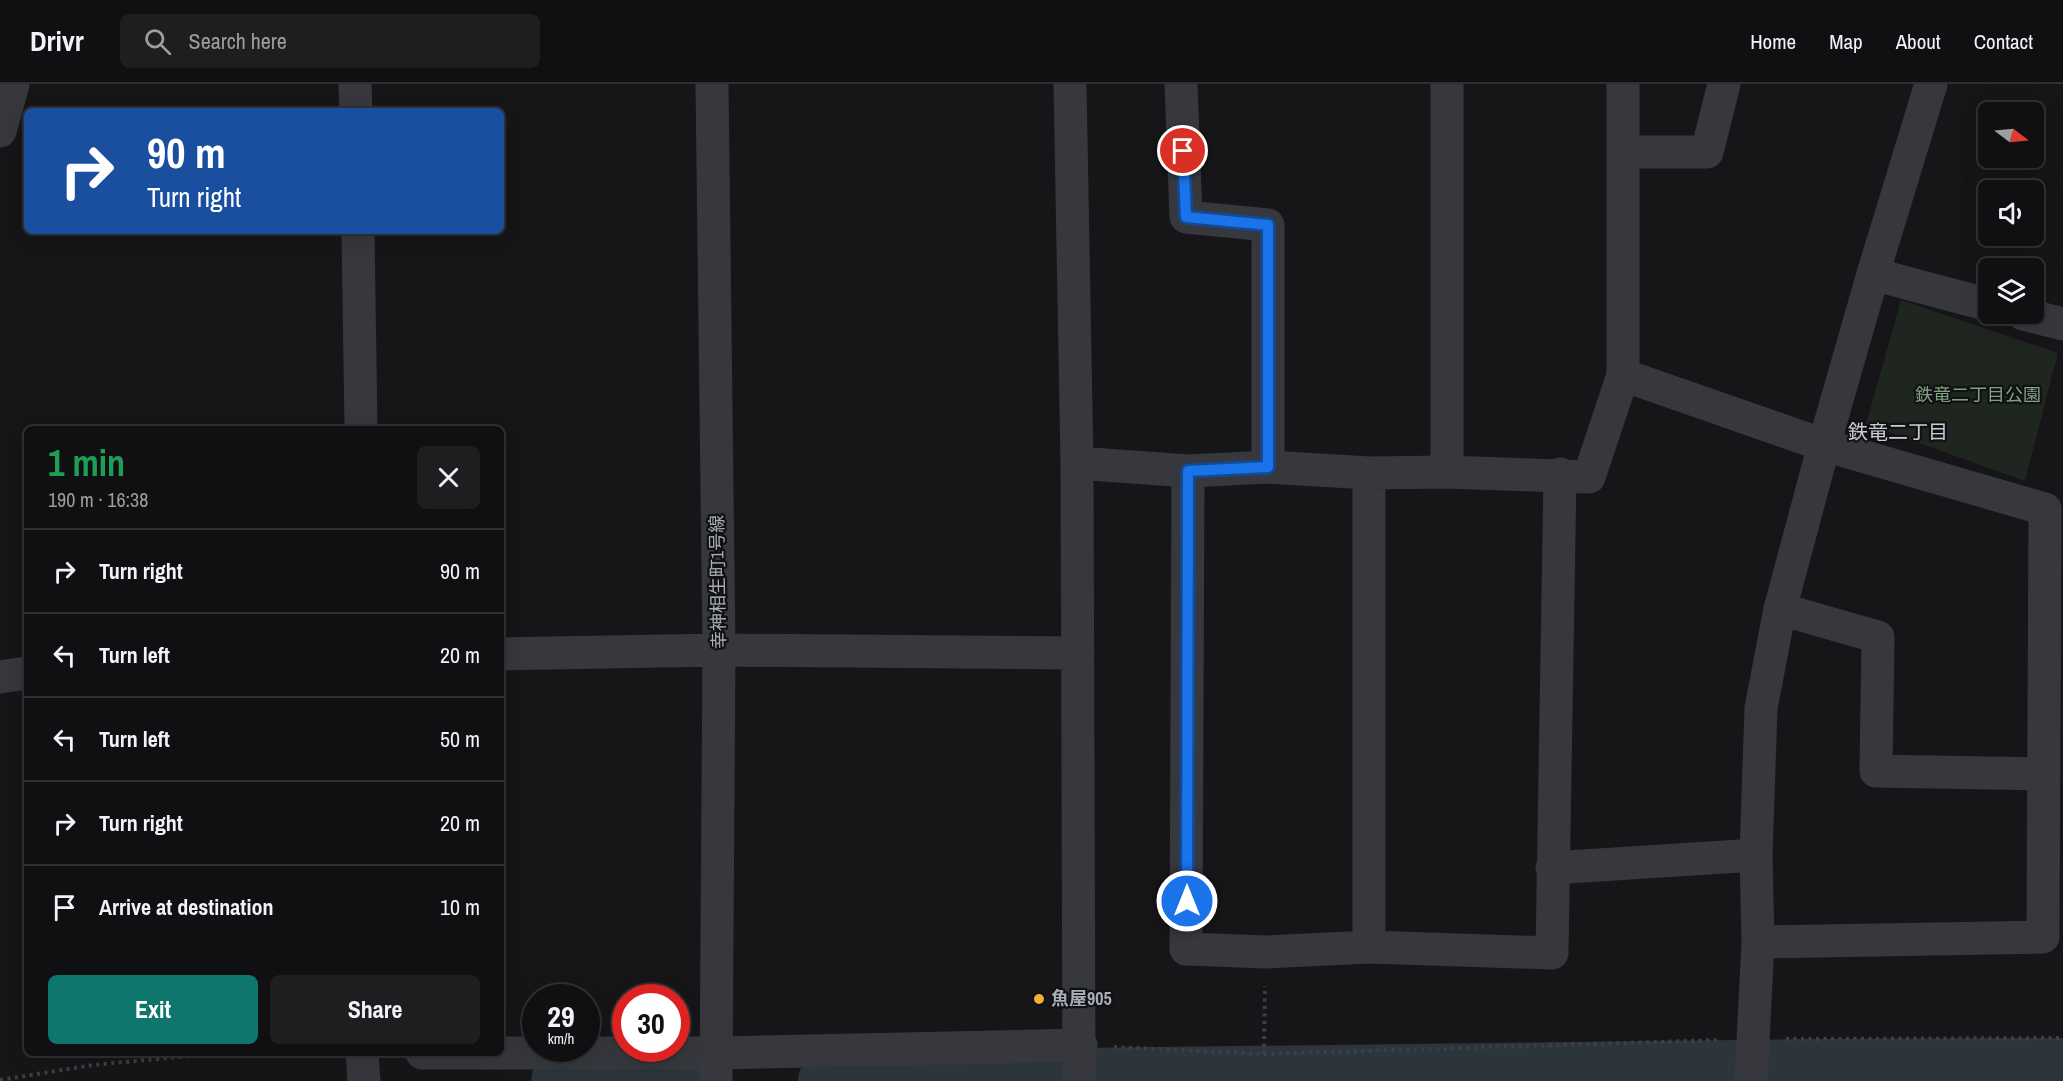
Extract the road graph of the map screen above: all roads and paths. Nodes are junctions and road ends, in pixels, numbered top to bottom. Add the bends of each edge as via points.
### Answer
1 (14, 84) edge
2 (355, 84) edge
3 (712, 84) edge
4 (1071, 84) edge
5 (1180, 84) edge
6 (1447, 84) edge
7 (1623, 84) edge
8 (1724, 84) edge
9 (1931, 84) edge
10 (356, 108) edge
11 (0, 131) edge
12 (1625, 152) junction
13 (358, 234) edge
14 (1873, 274) junction
15 (1978, 301) edge
16 (2044, 319) edge
17 (2063, 324) edge
18 (1623, 375) junction
19 (361, 426) edge
20 (1824, 445) junction
21 (1077, 463) junction
22 (1268, 467) junction
23 (1188, 471) junction
24 (1448, 472) junction
25 (1369, 473) junction
26 (1560, 474) junction
27 (1780, 609) junction
28 (719, 650) junction
29 (1078, 653) junction
30 (504, 654) edge
31 (24, 673) edge
32 (0, 677) edge
33 (2043, 774) junction
34 (2053, 849) edge
35 (1756, 855) junction
36 (1552, 868) junction
37 (1758, 942) junction
38 (1369, 948) junction
39 (1266, 952) junction
40 (2063, 1038) edge
41 (1264, 1054) junction
42 (190, 1056) edge
43 (362, 1056) edge
44 (485, 1056) edge
45 (1752, 1059) edge
46 (1080, 1063) edge
47 (716, 1067) edge
48 (0, 1080) edge
49 (363, 1081) edge

1 - 11 street
2 - 10 street
3 - 28 street, 幸神相生町1号線
4 - 21 street
5 - 22 street via 1186,217 1268,225
6 - 24 street
7 - 12 street
8 - 12 street via 1707,152
9 - 14 street
12 - 18 street
13 - 19 street
14 - 15 street
14 - 20 street
16 - 17 street
18 - 20 street
18 - 26 street via 1589,477
20 - 27 street
20 - 33 street via 2045,509
21 - 23 street
21 - 29 street
22 - 23 street
22 - 25 street
23 - 39 street via 1186,949
24 - 25 street
24 - 26 street
25 - 38 street
26 - 36 street
27 - 33 street via 1878,636 1876,771
27 - 35 street via 1761,708
28 - 29 street
28 - 30 street
28 - 47 street, 幸神相生町1号線
29 - 46 street
31 - 32 street
33 - 34 street
34 - 37 street via 2043,937
35 - 36 street
35 - 37 street
36 - 38 street via 1552,952
37 - 45 street
38 - 39 street
39 - 41 path
40 - 45 path
41 - 45 path
41 - 46 path
42 - 48 path via 93,1065
43 - 49 street
44 - 47 street
46 - 47 street

